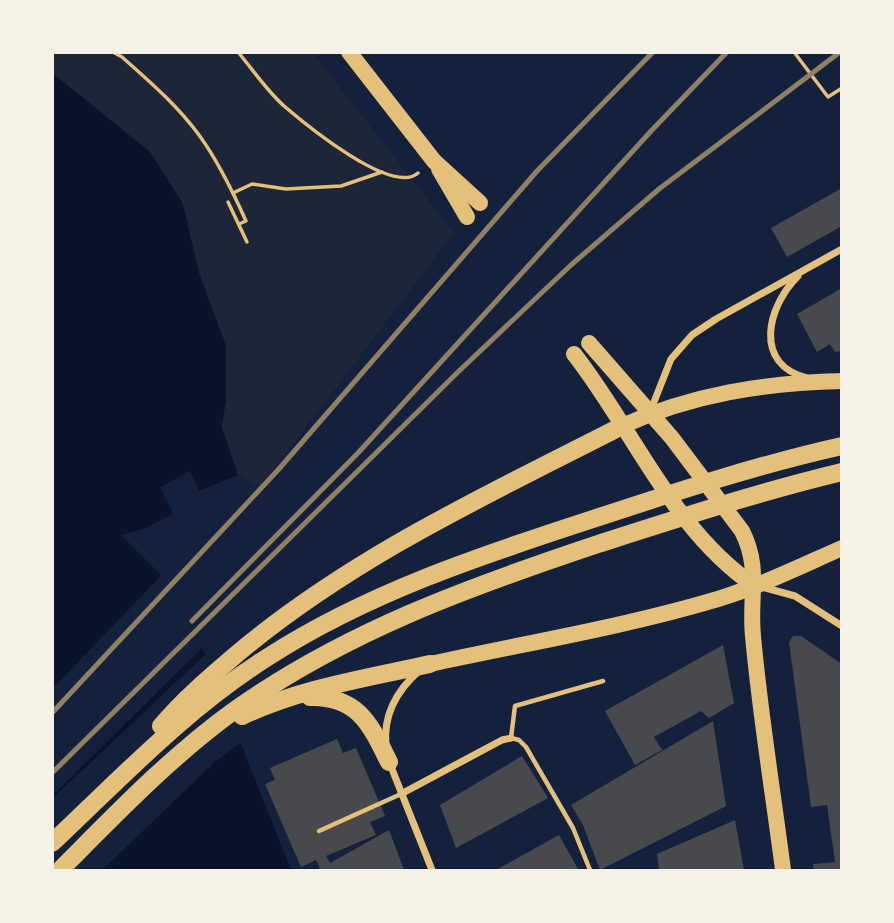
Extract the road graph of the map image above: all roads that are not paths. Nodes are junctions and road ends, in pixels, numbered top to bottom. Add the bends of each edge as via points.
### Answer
1 (349, 52) edge
2 (435, 161) junction
3 (480, 202) dead end
4 (467, 217) dead end
5 (842, 249) edge
6 (806, 269) junction
7 (589, 343) dead end
8 (575, 354) dead end
9 (823, 381) junction
10 (842, 381) edge
11 (650, 413) junction
12 (622, 426) junction
13 (842, 446) edge
14 (842, 472) edge
15 (842, 548) edge
16 (755, 586) junction
17 (842, 626) edge
18 (430, 664) junction
19 (226, 674) junction
20 (603, 681) dead end
21 (282, 700) junction
22 (234, 715) junction
23 (511, 738) junction
24 (389, 762) junction
25 (401, 794) junction
26 (319, 831) dead end
27 (52, 843) edge
28 (60, 870) edge
29 (432, 870) edge
30 (590, 870) edge
31 (783, 870) edge

1 - 2 main road
2 - 3 main road
2 - 4 main road
5 - 6 street
6 - 9 street via 788,287 776,309 772,344 788,370
6 - 11 street via 692,335 671,359
7 - 11 main road
8 - 12 main road
9 - 10 main road
9 - 11 main road via 725,391
11 - 12 main road
11 - 16 main road via 742,531 752,554
12 - 16 main road via 702,539
12 - 19 highway via 363,563 285,616
13 - 19 highway via 702,484 464,563 331,621 268,657
14 - 22 highway via 718,505 442,599 344,642
15 - 16 main road
16 - 17 street via 795,596
16 - 18 main road via 662,613
16 - 31 main road via 753,637
18 - 21 highway
18 - 24 street via 411,679 391,706 386,728
19 - 27 highway via 164,722 106,790
20 - 23 lane via 515,706
21 - 22 highway
21 - 24 highway via 330,697 349,704 372,729
22 - 28 highway via 177,757
23 - 25 street
23 - 30 lane via 526,747 573,828
24 - 25 street
25 - 26 lane
25 - 29 street

